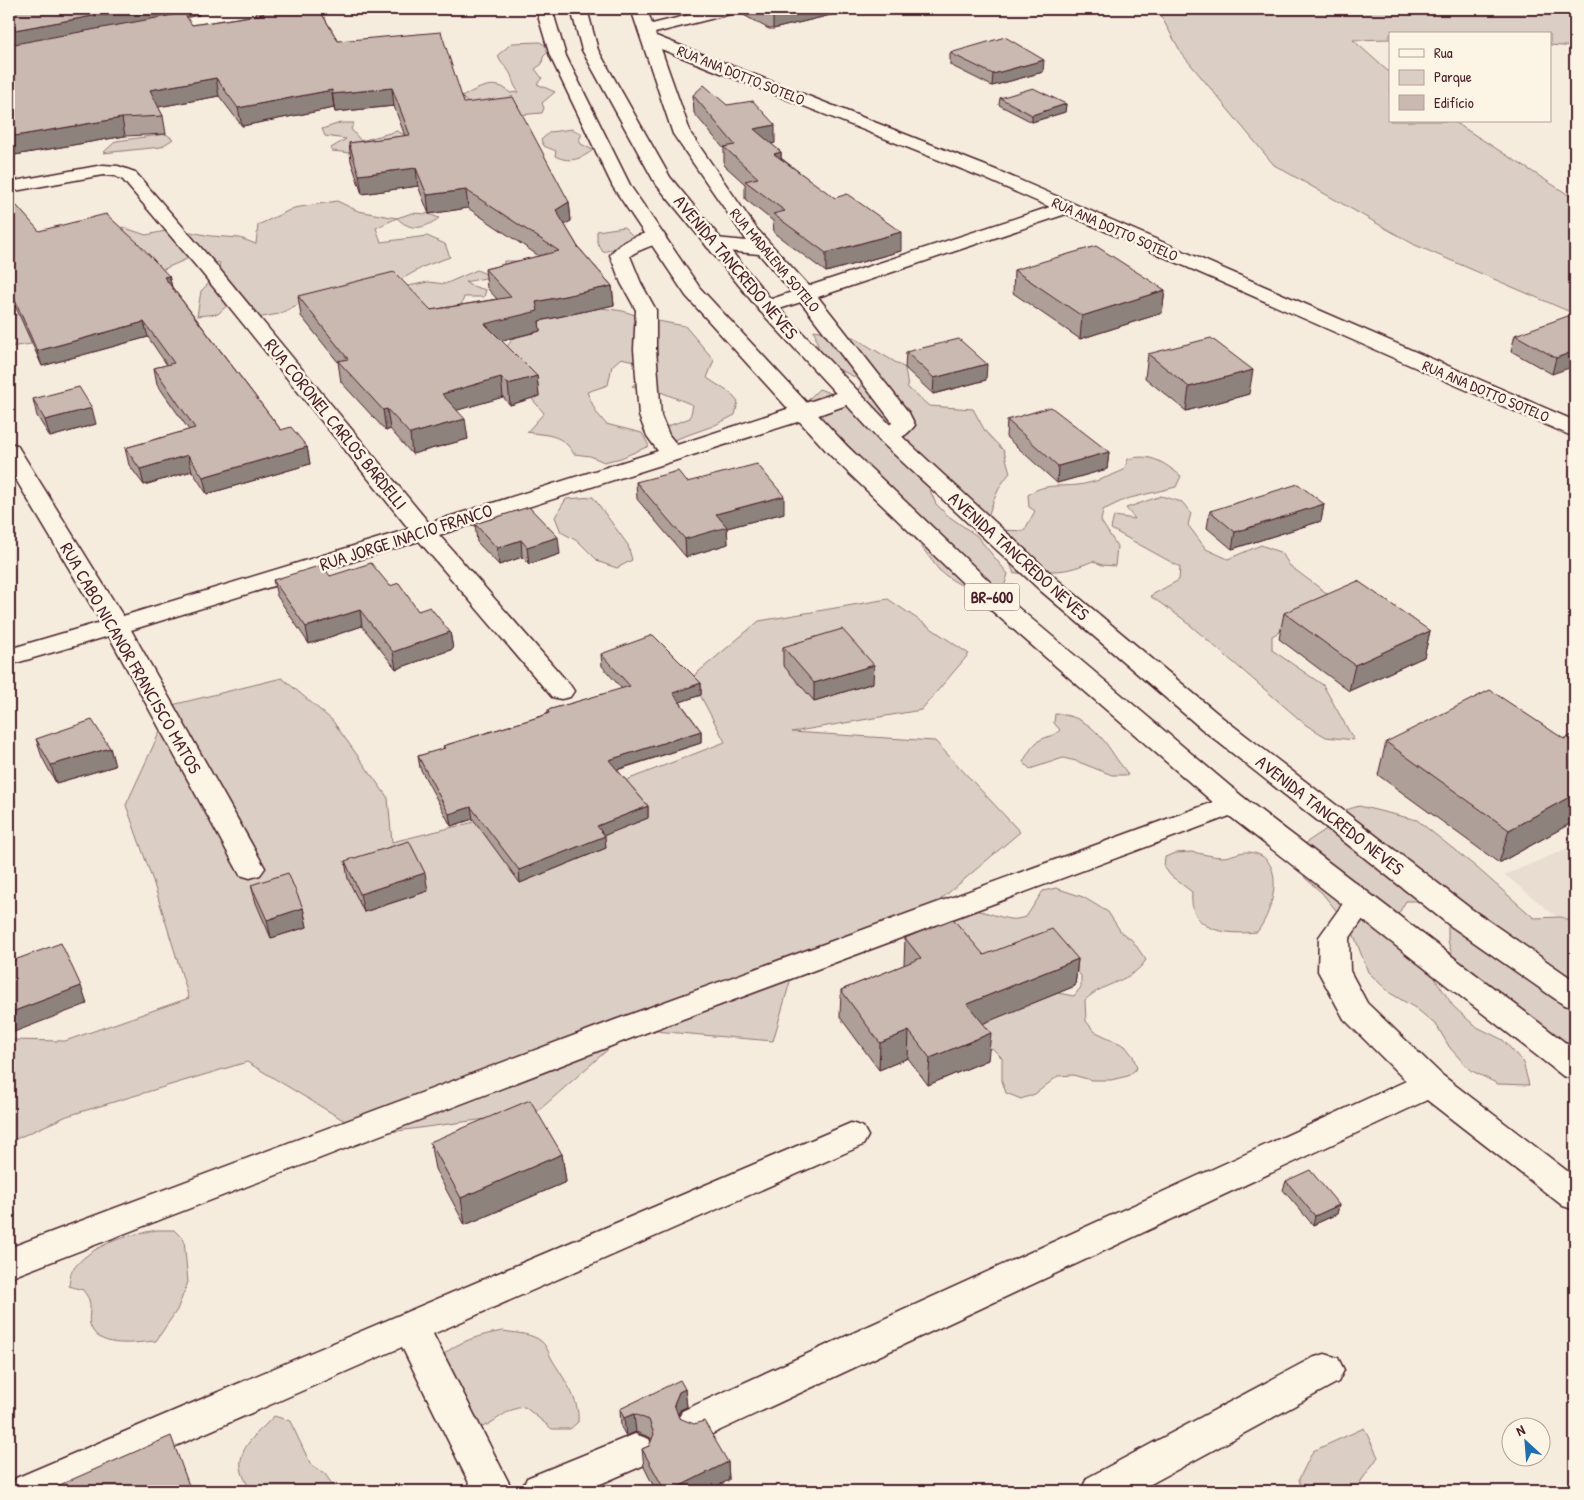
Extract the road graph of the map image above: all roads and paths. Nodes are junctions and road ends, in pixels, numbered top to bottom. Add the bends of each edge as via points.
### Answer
1 (258, 9) edge
2 (532, 9) edge
3 (579, 9) edge
4 (640, 9) edge
5 (732, 9) edge
6 (207, 13) edge
7 (547, 18) edge
8 (142, 31) edge
9 (649, 35) junction
10 (698, 58) junction
11 (663, 78) junction
12 (9, 186) edge
13 (1066, 208) junction
14 (656, 237) junction
15 (715, 244) junction
16 (764, 249) junction
17 (806, 296) junction
18 (767, 308) junction
19 (850, 396) junction
20 (802, 413) junction
21 (1575, 429) edge
22 (888, 436) junction
23 (9, 450) edge
24 (672, 454) junction
25 (423, 531) junction
26 (117, 627) junction
27 (9, 658) edge
28 (561, 691) dead end
29 (1233, 804) junction
30 (250, 868) dead end
31 (1360, 902) junction
32 (1575, 997) edge
33 (1575, 1067) edge
34 (1430, 1084) junction
35 (850, 1136) dead end
36 (1575, 1196) edge
37 (9, 1263) edge
38 (410, 1326) junction
39 (1325, 1370) dead end
40 (696, 1422) edge
41 (635, 1452) dead end
42 (30, 1491) edge
43 (493, 1491) edge
44 (541, 1491) edge
45 (1101, 1491) edge

1 - 6 street
2 - 7 street via 533,14
3 - 15 street, AVENIDA TANCREDO NEVES / BR-600 via 590,50 662,179
4 - 9 street, RUA MADALENA SOTELO
5 - 9 street
6 - 8 street
7 - 14 street, BR-600 via 558,56 622,187
9 - 10 street, RUA ANA DOTTO SOTELO
9 - 11 street, RUA MADALENA SOTELO
10 - 11 street
10 - 13 street, RUA ANA DOTTO SOTELO via 990,174
11 - 16 street, RUA MADALENA SOTELO via 682,134
12 - 25 street, RUA CORONEL CARLOS BARDELLI via 103,170 129,176
13 - 17 street
13 - 21 street, RUA ANA DOTTO SOTELO
14 - 20 street, BR-600 via 693,292
14 - 24 street via 638,242 620,254 646,310 645,349 651,422
15 - 16 street
15 - 18 street, AVENIDA TANCREDO NEVES / BR-600
16 - 17 street, RUA MADALENA SOTELO
17 - 18 street
17 - 22 street, RUA MADALENA SOTELO via 901,418 904,425
18 - 19 street, AVENIDA TANCREDO NEVES / BR-600
19 - 20 street, RUA JORGE INACIO FRANCO
19 - 22 street, AVENIDA TANCREDO NEVES / BR-600
20 - 24 street, RUA JORGE INACIO FRANCO
20 - 29 street, BR-600 via 1000,605
22 - 32 street, AVENIDA TANCREDO NEVES / BR-600 via 1050,586 1213,724 1459,916
23 - 26 street, RUA CABO NICANOR FRANCISCO MATOS
24 - 25 street, RUA JORGE INACIO FRANCO
25 - 26 street, RUA JORGE INACIO FRANCO
25 - 28 street, RUA CORONEL CARLOS BARDELLI
26 - 27 street, RUA JORGE INACIO FRANCO
26 - 30 street, RUA CABO NICANOR FRANCISCO MATOS
29 - 31 street, BR-600
29 - 37 street via 626,1028
31 - 33 street, BR-600
31 - 34 street via 1334,937 1334,971 1355,1011
34 - 36 street
34 - 40 street
35 - 38 street
38 - 42 street
38 - 43 street
39 - 45 street
41 - 44 street

